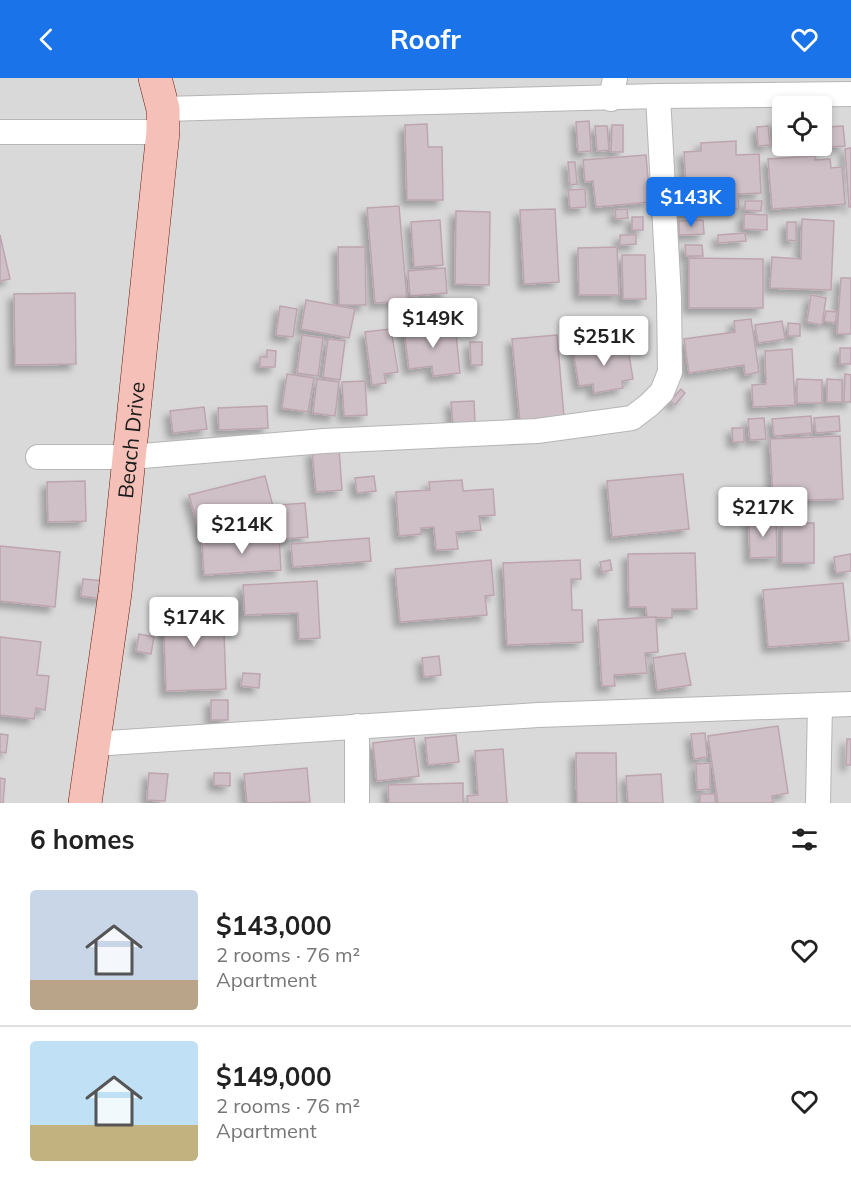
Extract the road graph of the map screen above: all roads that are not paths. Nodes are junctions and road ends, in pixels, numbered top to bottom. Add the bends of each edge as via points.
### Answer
1 (155, 78) edge
2 (613, 88) edge
3 (851, 94) edge
4 (658, 96) junction
5 (163, 120) junction
6 (0, 132) edge
7 (38, 457) dead end
8 (130, 457) junction
9 (851, 704) edge
10 (820, 705) junction
11 (357, 726) junction
12 (93, 744) junction
13 (85, 803) edge
14 (357, 803) edge
15 (818, 803) edge

1 - 5 street, Beach Drive
2 - 4 street
2 - 5 street
3 - 4 street
4 - 8 street via 670,372 662,392 632,418 537,431 324,441
5 - 6 street
5 - 8 street, Beach Drive
7 - 8 street
8 - 12 street, Beach Drive
9 - 10 street
10 - 11 street
10 - 15 street
11 - 12 street
11 - 14 street
12 - 13 street, Beach Drive

